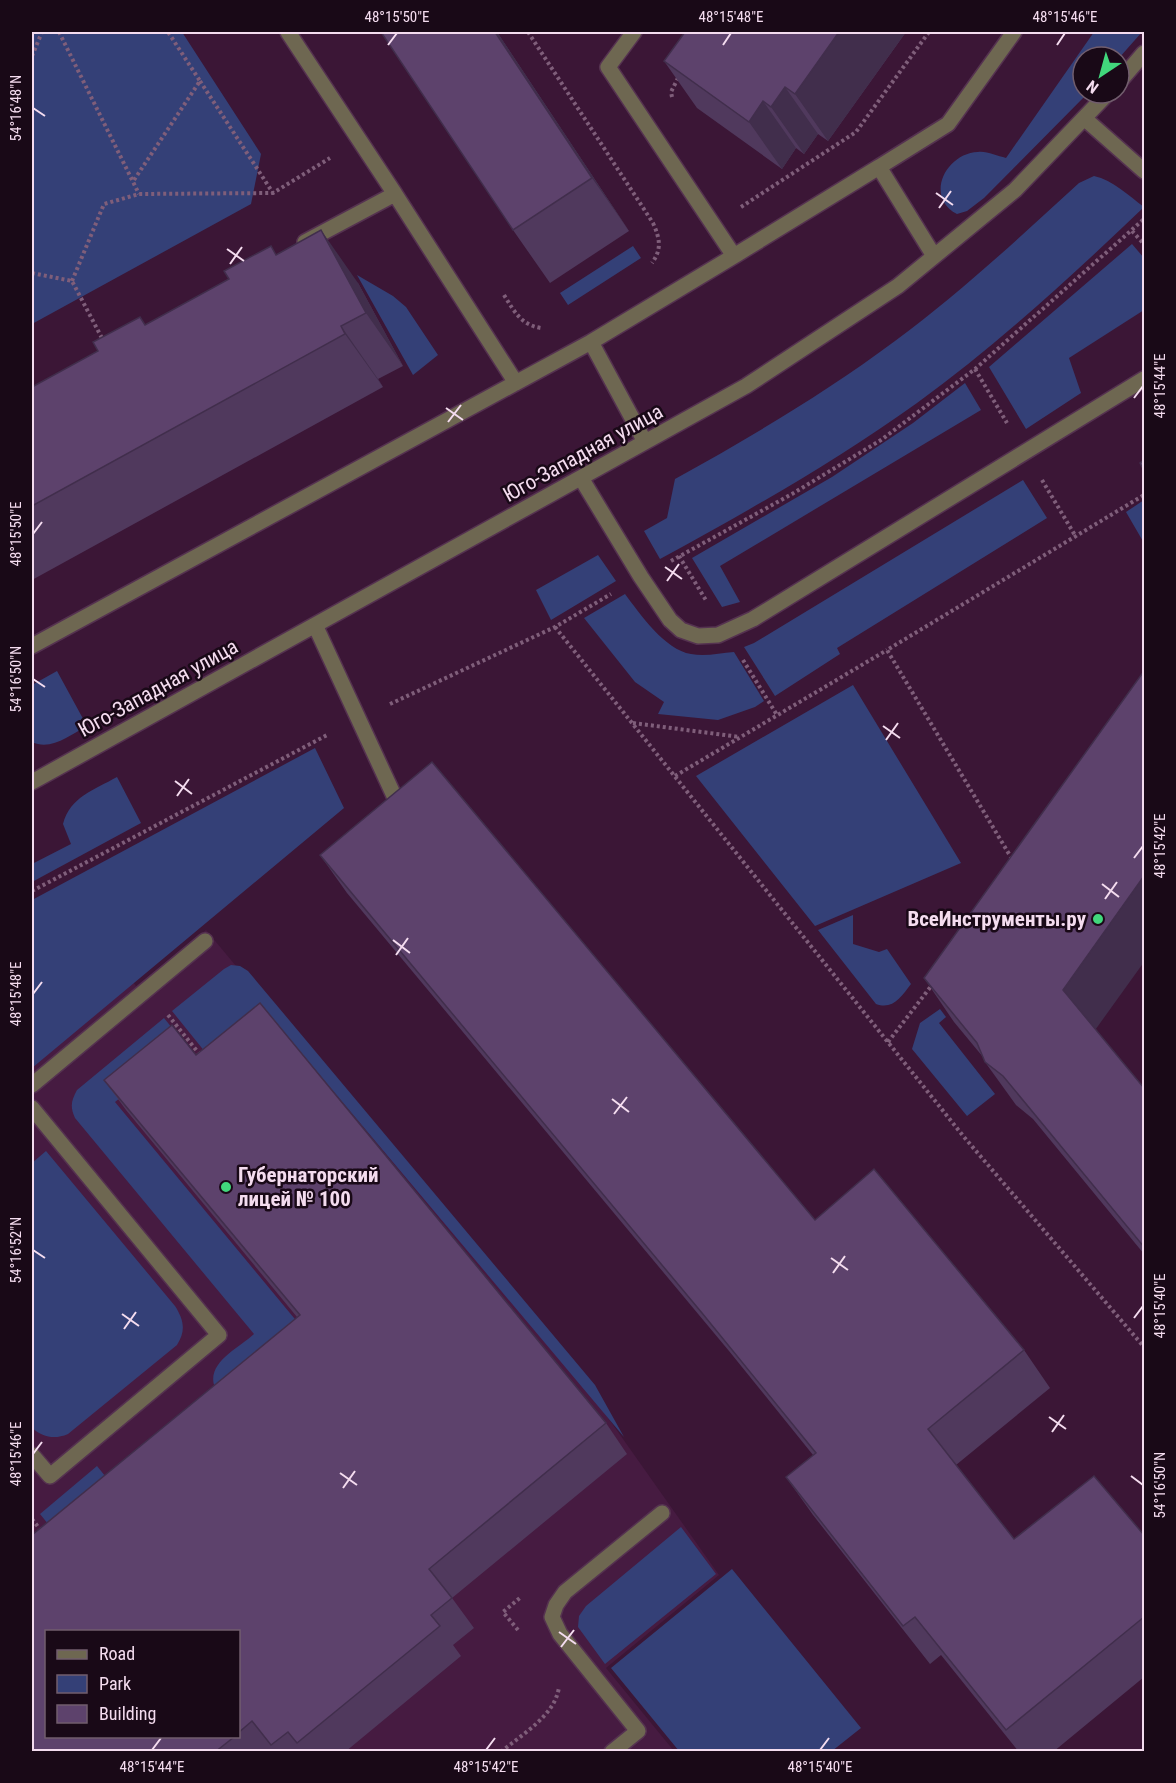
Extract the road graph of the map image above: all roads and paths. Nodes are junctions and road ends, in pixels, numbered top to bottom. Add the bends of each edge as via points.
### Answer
1 (42, 32) edge
2 (59, 32) edge
3 (168, 32) edge
4 (288, 32) edge
5 (528, 32) edge
6 (634, 32) edge
7 (929, 32) edge
8 (1014, 32) edge
9 (1144, 53) edge
10 (32, 56) edge
11 (1131, 68) edge
12 (680, 73) edge
13 (200, 81) junction
14 (672, 100) edge
15 (1096, 105) edge
16 (1084, 118) junction
17 (359, 140) junction
18 (879, 167) junction
19 (1144, 171) edge
20 (134, 181) junction
21 (139, 194) junction
22 (273, 194) junction
23 (395, 194) junction
24 (733, 200) dead end
25 (1144, 219) edge
26 (1132, 231) junction
27 (1144, 244) edge
28 (292, 249) edge
29 (734, 256) junction
30 (934, 256) junction
31 (657, 262) dead end
32 (32, 273) edge
33 (72, 281) junction
34 (591, 342) junction
35 (108, 350) edge
36 (1144, 379) edge
37 (516, 383) junction
38 (645, 442) junction
39 (581, 478) junction
40 (1144, 495) edge
41 (641, 577) junction
42 (315, 625) junction
43 (555, 627) junction
44 (32, 646) edge
45 (887, 650) junction
46 (358, 719) junction
47 (633, 723) junction
48 (741, 737) junction
49 (675, 777) junction
50 (32, 782) edge
51 (403, 817) edge
52 (1013, 860) edge
53 (32, 891) edge
54 (205, 941) dead end
55 (932, 984) edge
56 (165, 1011) dead end
57 (888, 1041) junction
58 (205, 1061) edge
59 (32, 1085) edge
60 (32, 1108) edge
61 (1144, 1347) edge
62 (32, 1455) edge
63 (662, 1513) dead end
64 (32, 1519) edge
65 (46, 1537) edge
66 (503, 1612) dead end
67 (525, 1638) dead end
68 (559, 1684) dead end
69 (501, 1752) edge
70 (612, 1752) edge

1 - 10 path
2 - 20 path
3 - 13 path
4 - 17 street
5 - 31 path via 653,223 660,238 660,250 648,268
6 - 29 street via 608,67
7 - 24 path via 856,132 739,208
8 - 18 street via 948,124
9 - 11 street
12 - 14 path via 671,92
13 - 20 path
13 - 22 path
15 - 16 street, Юго-Западная улица
16 - 19 street
16 - 30 street, Юго-Западная улица via 1015,190
17 - 22 path
17 - 23 street
18 - 29 street
18 - 30 street
20 - 21 path
21 - 22 path
21 - 33 path via 104,204
23 - 28 street
23 - 37 street
25 - 26 path
26 - 27 path
26 - 41 path via 975,369 880,440 792,494
29 - 34 street
30 - 38 street, Юго-Западная улица via 897,286 746,386
32 - 33 path
33 - 35 path
34 - 37 street
34 - 38 street
36 - 41 street via 726,633 698,636 681,630
37 - 44 street
38 - 39 street, Юго-Западная улица
39 - 41 street
39 - 42 street, Юго-Западная улица
40 - 45 path
41 - 43 path
42 - 46 street
42 - 50 street, Юго-Западная улица
43 - 46 path
43 - 47 path
45 - 48 path
45 - 52 path
46 - 51 street
46 - 53 path
47 - 48 path
47 - 49 path
48 - 49 path
49 - 57 path
54 - 59 street
55 - 57 path
56 - 58 path
57 - 61 path via 964,1137
60 - 62 street via 219,1335 50,1476
63 - 70 street via 565,1592 552,1617 560,1634 638,1731
64 - 65 path
66 - 67 path
68 - 69 path via 550,1710

